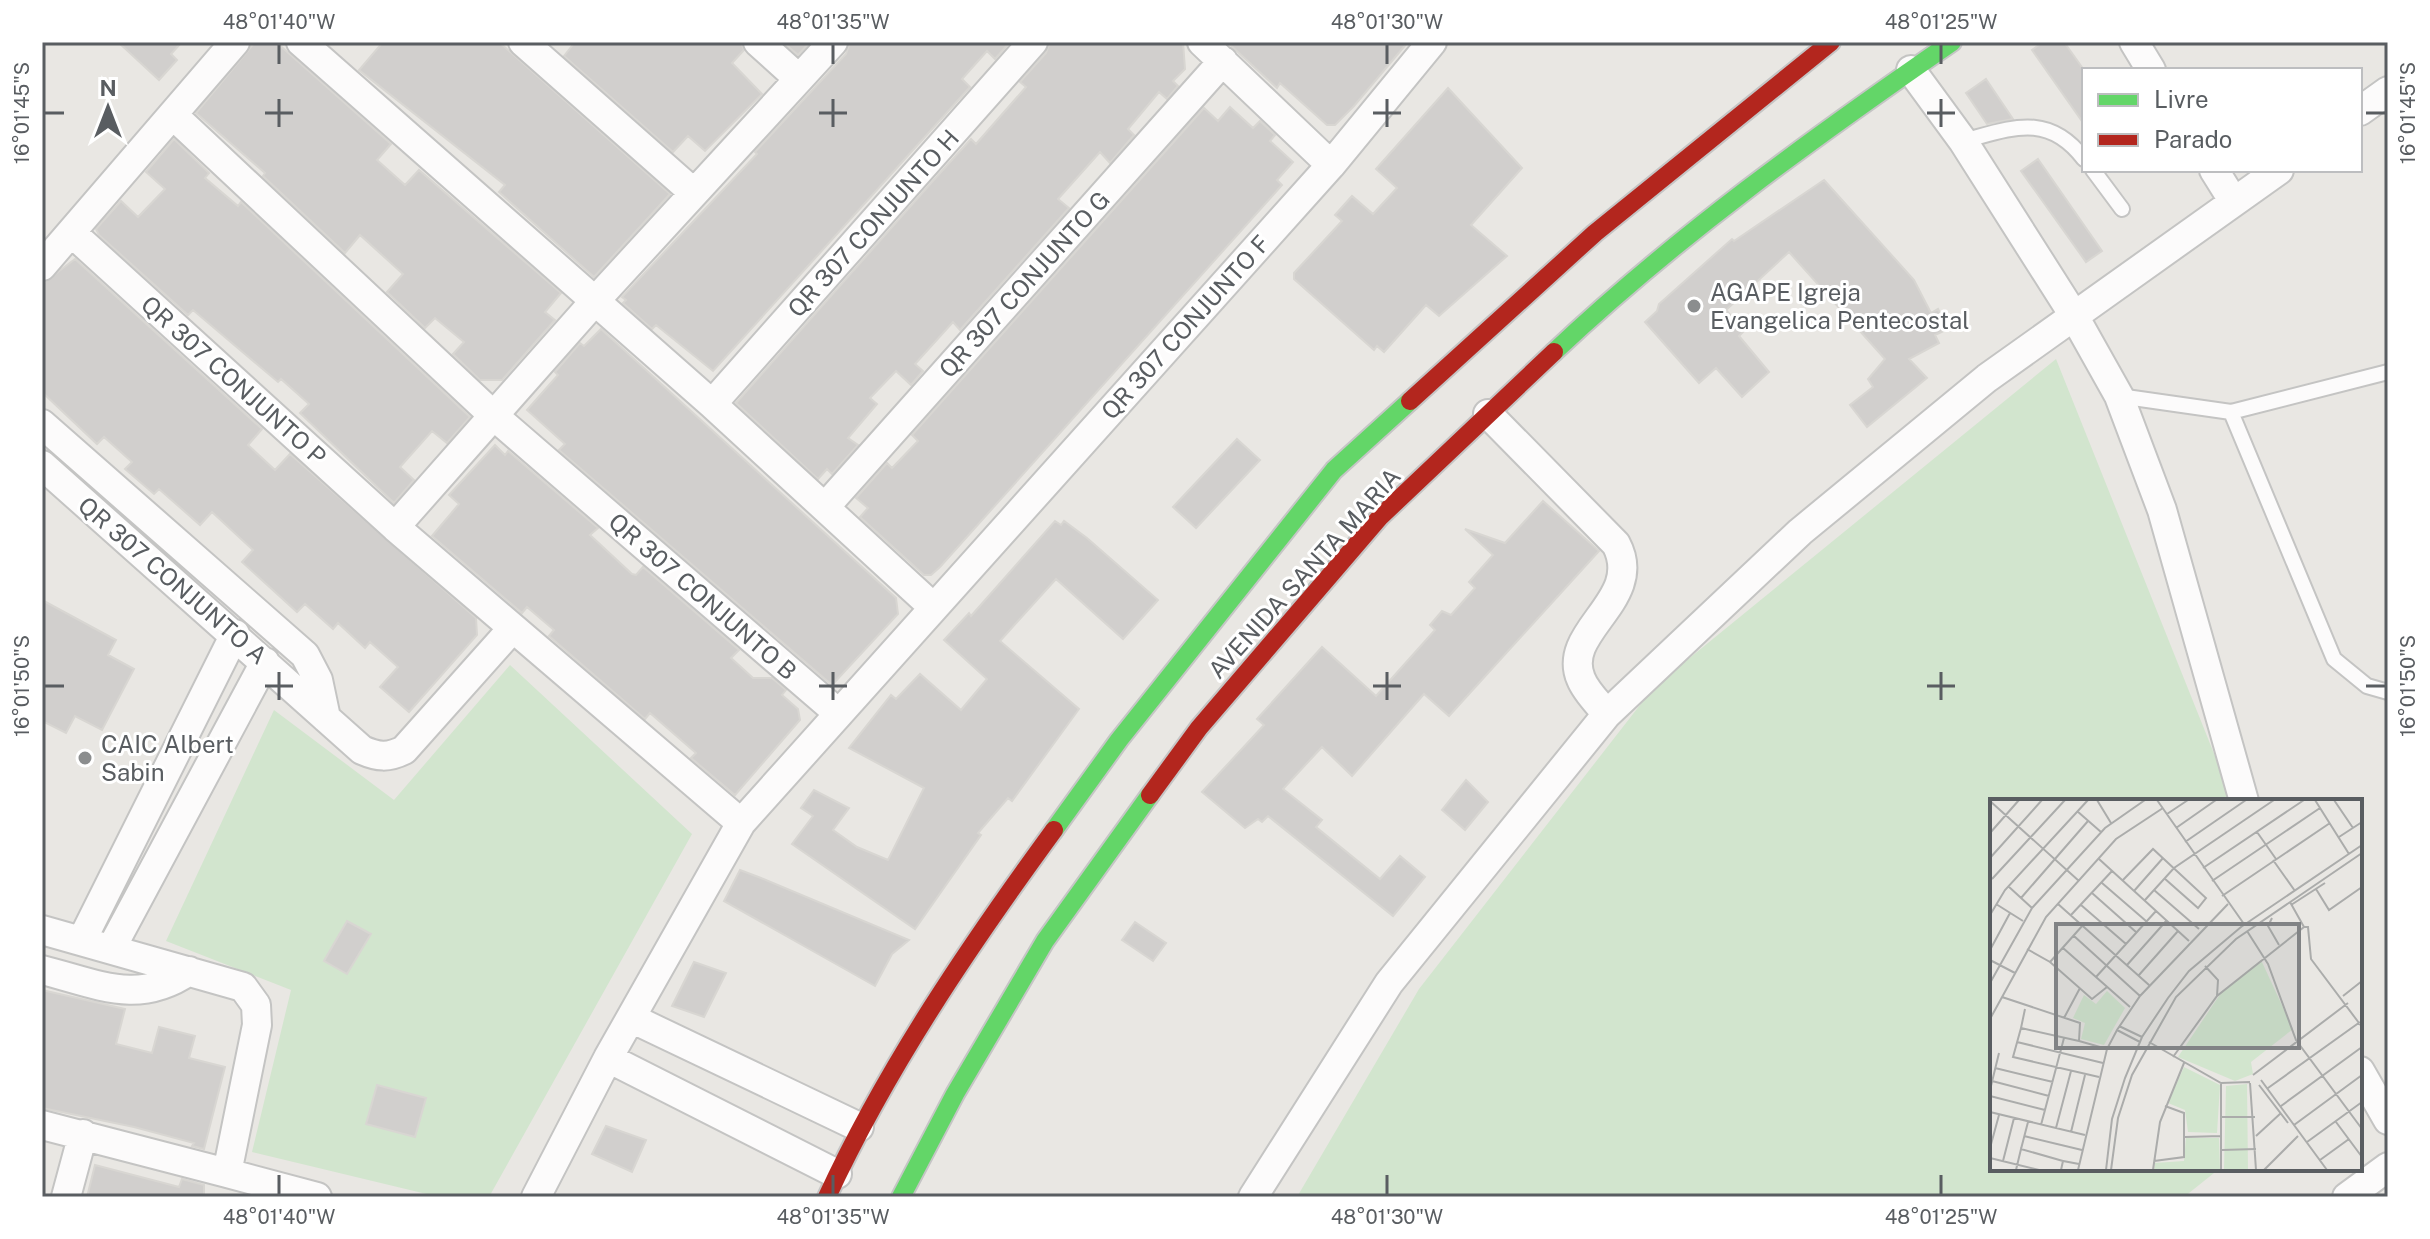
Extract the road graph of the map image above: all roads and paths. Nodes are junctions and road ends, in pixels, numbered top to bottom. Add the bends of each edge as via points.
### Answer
1 (235, 42) edge
2 (301, 42) edge
3 (523, 42) edge
4 (758, 42) edge
5 (833, 42) edge
6 (1033, 42) edge
7 (1202, 42) edge
8 (1831, 42) edge
9 (1952, 42) edge
10 (2134, 42) edge
11 (1428, 43) edge
12 (1223, 61) junction
13 (2150, 68) edge
14 (1911, 70) junction
15 (799, 79) junction
16 (2388, 91) edge
17 (2362, 110) edge
18 (174, 116) junction
19 (1963, 141) junction
20 (2082, 156) edge
21 (1331, 165) junction
22 (2094, 172) edge
23 (2215, 172) edge
24 (2276, 172) edge
25 (694, 193) junction
26 (2234, 202) junction
27 (2122, 209) dead end
28 (72, 233) junction
29 (42, 266) edge
30 (594, 302) junction
31 (2073, 314) junction
32 (2388, 372) edge
33 (2119, 396) junction
34 (712, 404) junction
35 (2231, 412) junction
36 (1488, 414) junction
37 (494, 416) junction
38 (42, 424) edge
39 (42, 465) edge
40 (825, 507) junction
41 (395, 527) junction
42 (933, 607) junction
43 (512, 629) junction
44 (235, 634) junction
45 (265, 662) junction
46 (2388, 692) edge
47 (837, 712) junction
48 (1607, 714) junction
49 (326, 718) junction
50 (1119, 740) junction
51 (2243, 799) edge
52 (741, 823) junction
53 (1061, 851) dead end
54 (998, 907) junction
55 (42, 930) edge
56 (82, 940) junction
57 (1045, 941) junction
58 (111, 949) junction
59 (42, 970) edge
60 (189, 971) junction
61 (631, 1018) junction
62 (608, 1058) junction
63 (2362, 1074) edge
64 (2388, 1120) edge
65 (42, 1125) edge
66 (859, 1127) junction
67 (83, 1134) junction
68 (919, 1163) junction
69 (2388, 1167) edge
70 (227, 1173) junction
71 (927, 1182) dead end
72 (832, 1186) edge
73 (66, 1197) edge
74 (317, 1197) edge
75 (536, 1197) edge
76 (901, 1197) edge
77 (1253, 1197) edge
78 (2347, 1197) edge

1 - 18 street
2 - 30 street
3 - 25 street
4 - 15 street
5 - 15 street
6 - 34 street, QR 307 CONJUNTO H
7 - 12 street
8 - 50 main road, AVENIDA SANTA MARIA via 1334,470
9 - 14 main road, AVENIDA SANTA MARIA
10 - 13 street
11 - 21 street, QR 307 CONJUNTO F
12 - 21 street
12 - 40 street, QR 307 CONJUNTO G
14 - 19 street
14 - 36 main road, AVENIDA SANTA MARIA via 1624,274
15 - 25 street
16 - 17 street
18 - 28 street
18 - 37 street, QR 307 CONJUNTO B
19 - 20 lane via 2035,126 2054,131
19 - 31 street
21 - 42 street, QR 307 CONJUNTO F
22 - 27 lane
23 - 26 street
24 - 26 street
25 - 30 street
26 - 31 street
28 - 29 street
28 - 41 street, QR 307 CONJUNTO P
30 - 34 street
30 - 37 street
31 - 33 street
31 - 48 street via 1800,532
32 - 35 lane
33 - 35 lane
33 - 51 street via 2162,510
34 - 40 street
35 - 46 lane via 2334,659 2367,686
36 - 48 street via 1623,556 1619,588 1577,664 1581,681
36 - 57 main road, AVENIDA SANTA MARIA via 1370,528 1199,728 1072,886
37 - 41 street
37 - 47 street, QR 307 CONJUNTO B
38 - 49 street via 305,655 318,680
39 - 44 street, QR 307 CONJUNTO A
40 - 42 street
41 - 43 street
42 - 47 street, QR 307 CONJUNTO F
43 - 49 street, QR 307 CONJUNTO A via 404,750 390,757 362,750
43 - 52 street
44 - 45 street, QR 307 CONJUNTO A
44 - 56 street
45 - 49 street, QR 307 CONJUNTO A
45 - 58 street
47 - 52 street
48 - 77 street via 1389,983
50 - 53 main road via 1105,776
50 - 54 main road, AVENIDA SANTA MARIA
52 - 61 street
54 - 57 main road via 1026,922
54 - 66 main road, AVENIDA SANTA MARIA
55 - 56 street
56 - 58 street
57 - 68 main road, AVENIDA SANTA MARIA
58 - 60 street
59 - 60 street via 144,991 166,987
60 - 70 street via 243,987 256,1005 257,1025
61 - 62 street
61 - 66 street
62 - 72 street
62 - 75 street
63 - 64 street
65 - 67 street
66 - 72 main road, AVENIDA SANTA MARIA
67 - 70 street
67 - 73 street
68 - 71 main road
68 - 76 main road, AVENIDA SANTA MARIA
69 - 78 street
70 - 74 street

